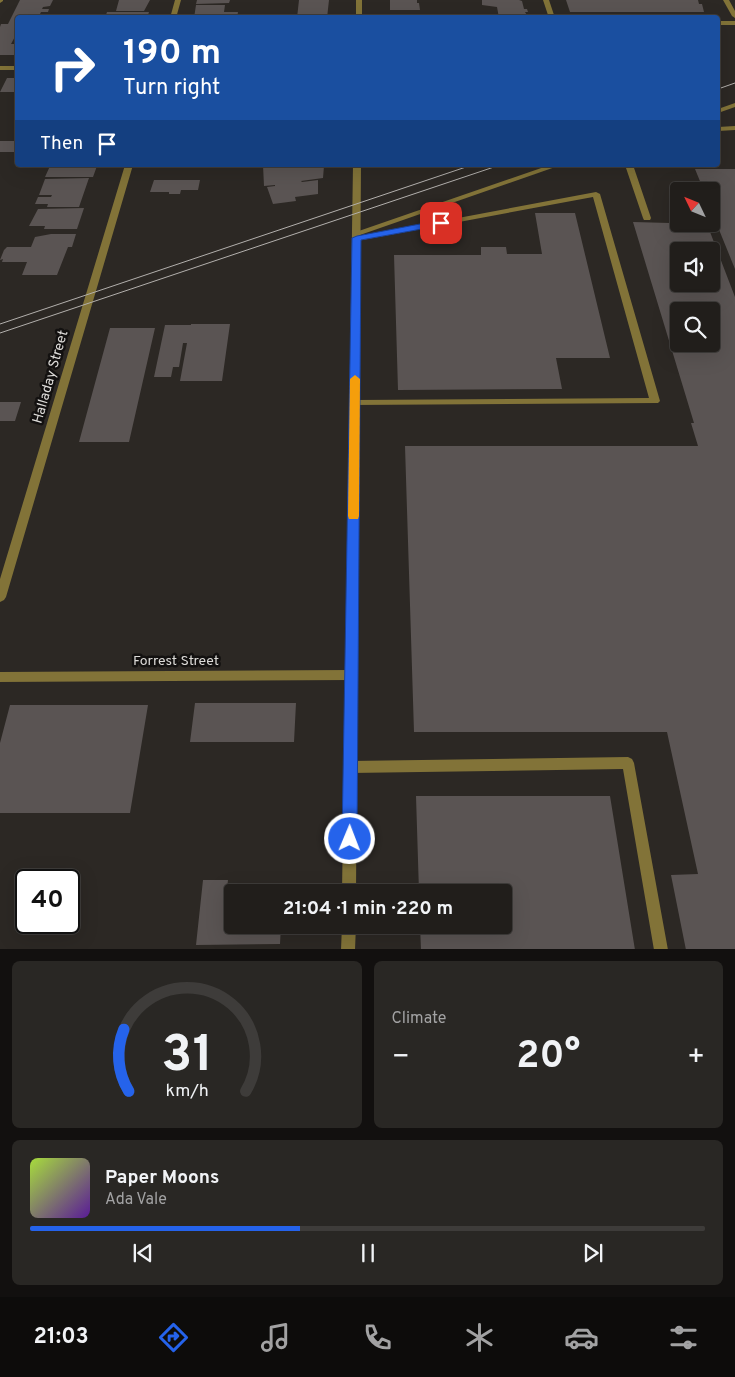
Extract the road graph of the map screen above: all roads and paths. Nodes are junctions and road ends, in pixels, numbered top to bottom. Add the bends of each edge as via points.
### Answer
1 (178, 0) edge
2 (359, 0) edge
3 (546, 0) edge
4 (726, 0) edge
5 (174, 15) edge
6 (359, 15) edge
7 (551, 15) edge
8 (735, 16) edge
9 (720, 23) edge
10 (735, 23) edge
11 (0, 68) edge
12 (15, 68) edge
13 (735, 105) edge
14 (720, 110) edge
15 (735, 128) edge
16 (720, 129) edge
17 (128, 167) edge
18 (357, 167) edge
19 (550, 167) edge
20 (630, 167) edge
21 (647, 218) dead end
22 (357, 236) junction
23 (355, 403) junction
24 (0, 597) edge
25 (352, 675) junction
26 (0, 677) edge
27 (350, 767) junction
28 (349, 884) edge
29 (348, 934) edge
30 (348, 949) edge
31 (660, 949) edge

1 - 5 street
2 - 6 street
3 - 7 street
4 - 8 street
9 - 10 street
11 - 12 street
13 - 14 street
15 - 16 street
17 - 24 street, Halladay Street
18 - 22 street
19 - 22 street
20 - 21 street
22 - 23 street
22 - 23 street via 596,194 655,401
23 - 25 street
25 - 26 street, Forrest Street
25 - 27 street
27 - 28 street
27 - 31 street via 628,763
29 - 30 street

